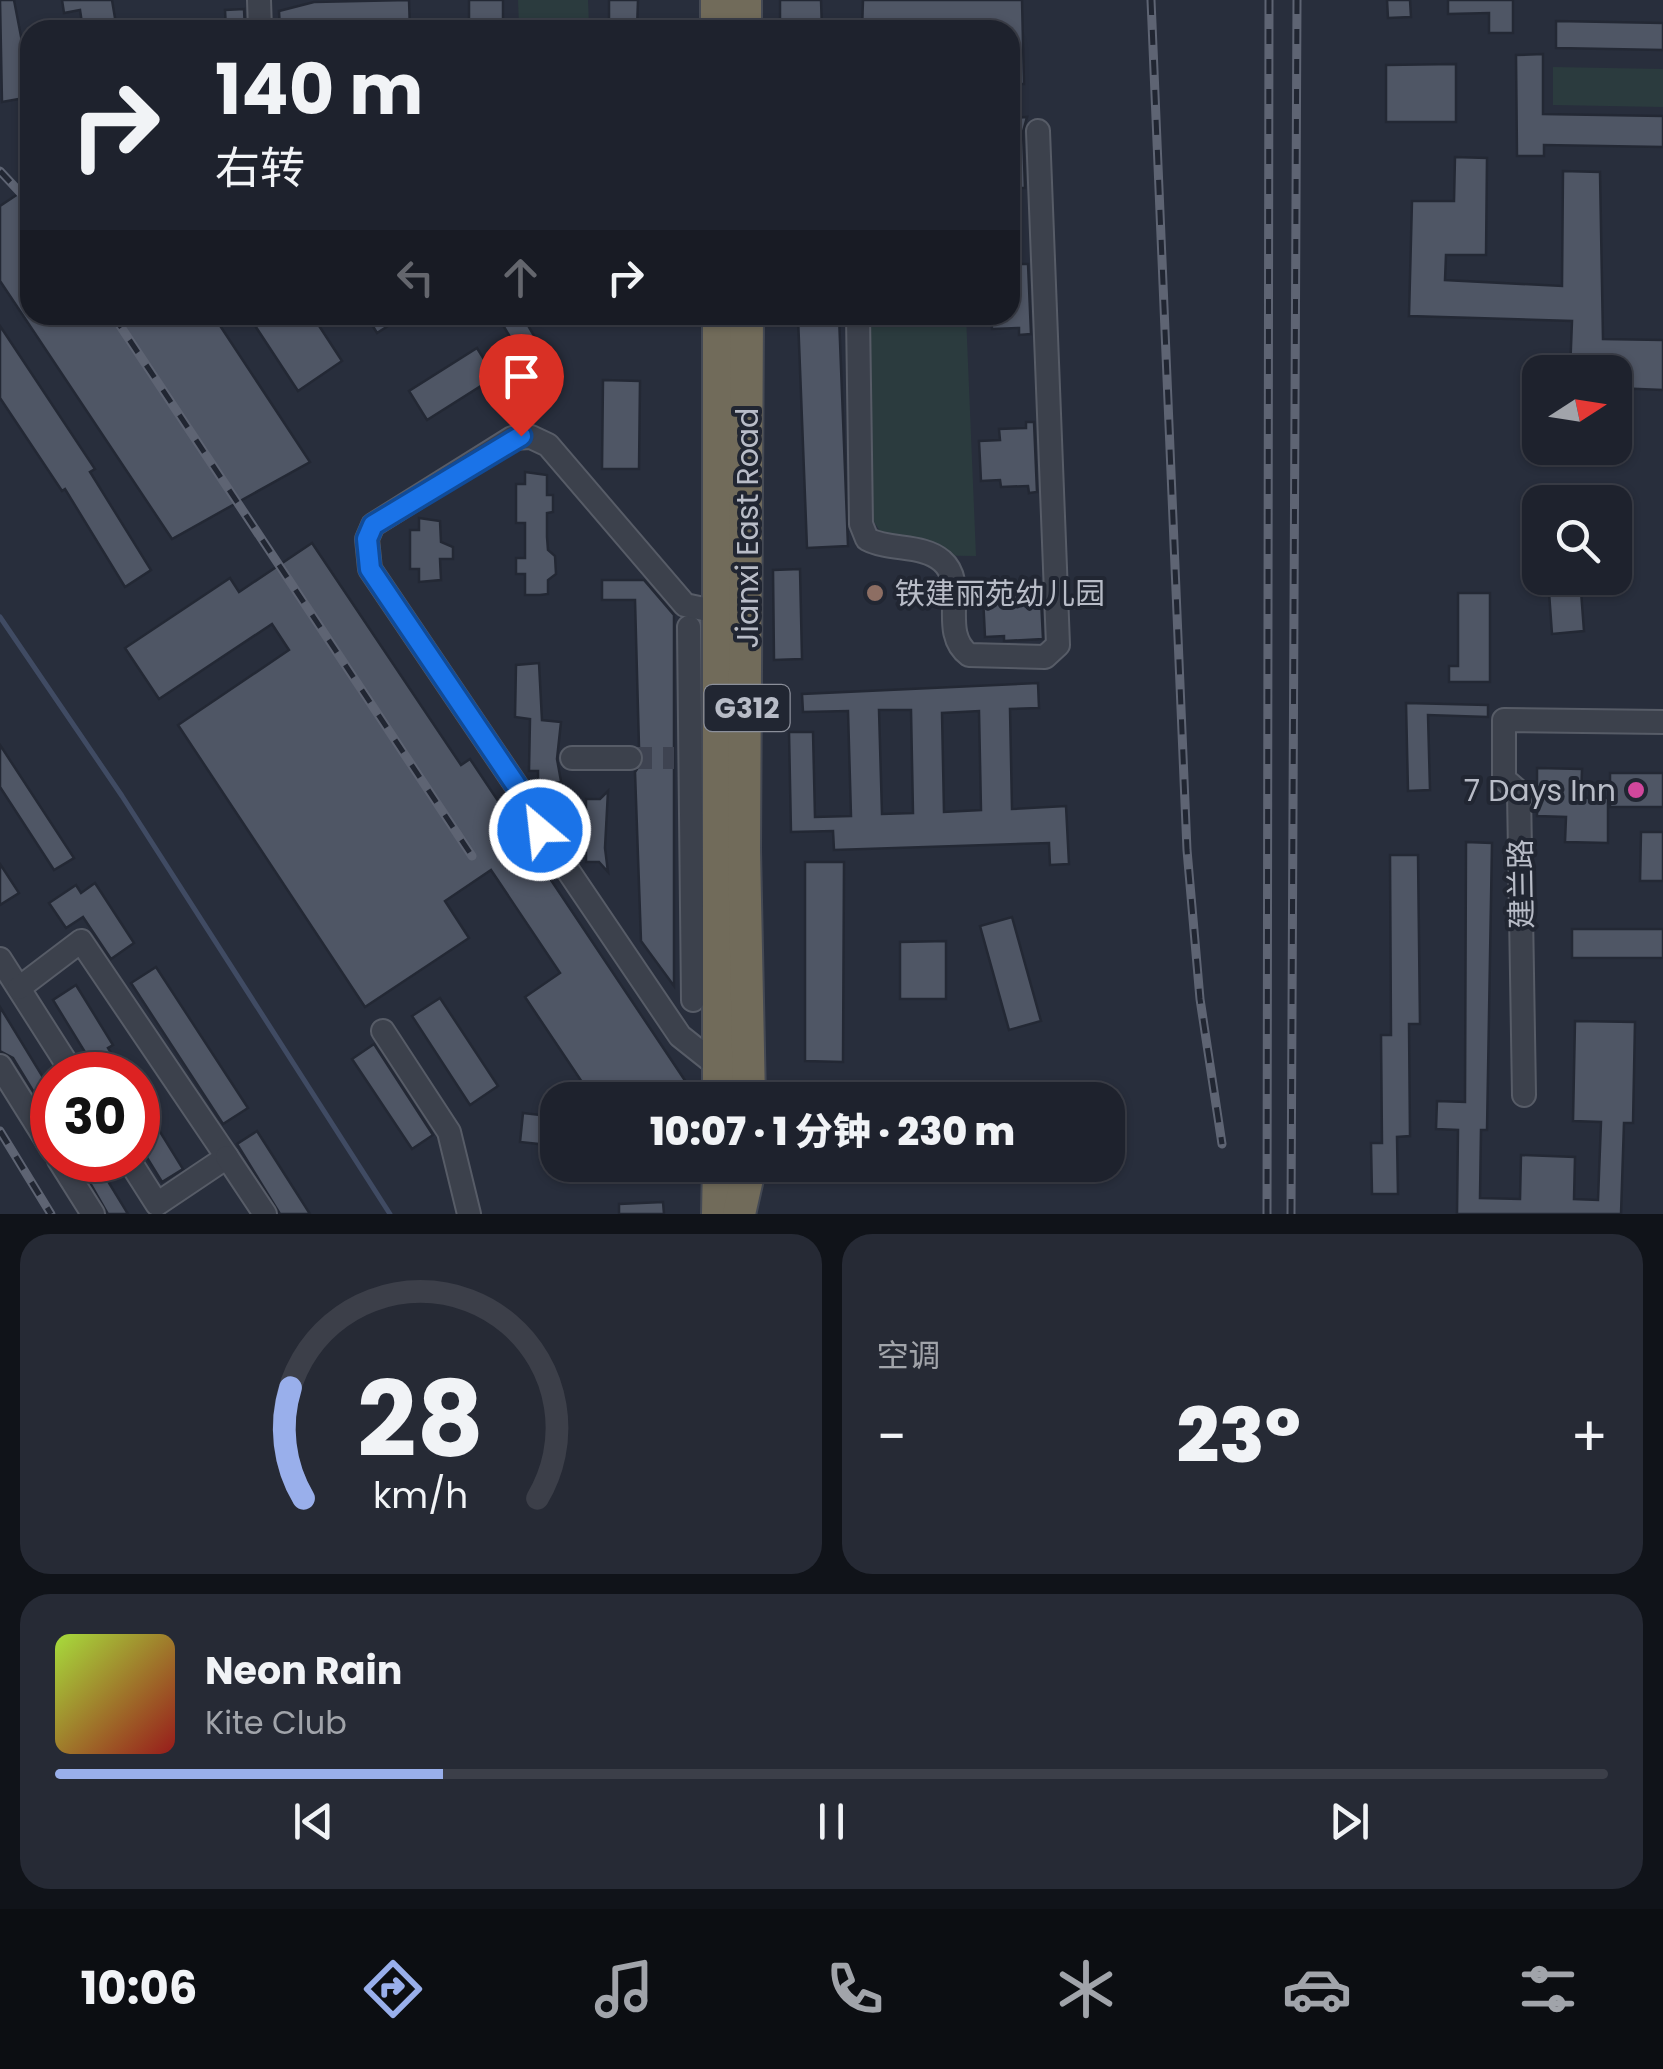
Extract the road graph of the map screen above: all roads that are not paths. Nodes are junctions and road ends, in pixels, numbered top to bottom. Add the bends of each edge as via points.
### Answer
1 (1038, 131) dead end
2 (719, 325) edge
3 (747, 325) edge
4 (858, 325) edge
5 (722, 613) junction
6 (689, 627) dead end
7 (1663, 722) edge
8 (572, 758) dead end
9 (630, 758) tunnel mouth
10 (695, 758) junction
11 (0, 959) edge
12 (19, 988) junction
13 (692, 1000) dead end
14 (383, 1031) dead end
15 (59, 1052) edge
16 (0, 1066) edge
17 (720, 1067) junction
18 (720, 1082) edge
19 (749, 1082) edge
20 (1524, 1095) dead end
21 (30, 1114) edge
22 (226, 1157) junction
23 (73, 1182) edge
24 (143, 1182) edge
25 (719, 1182) edge
26 (746, 1182) edge
27 (93, 1214) edge
28 (265, 1214) edge
29 (470, 1214) edge
30 (718, 1214) edge
31 (739, 1214) edge

1 - 4 street via 1054,652 969,656 954,638 948,567 939,557 867,539 861,524
2 - 5 highway, Jianxi East Road / G312
3 - 19 highway, Jianxi East Road / G312
5 - 10 highway, Jianxi East Road / G312
5 - 17 street via 686,605 548,445 531,437 512,438 373,525 367,539 370,569 540,830 680,1036
6 - 10 street
7 - 20 street, 建兰路 via 1504,720 1504,780 1520,792
8 - 9 street
10 - 13 street
10 - 17 highway, Jianxi East Road / G312
11 - 12 street
12 - 15 street
12 - 22 street via 81,941
14 - 29 street via 449,1132
16 - 21 street
17 - 18 highway, Jianxi East Road / G312
22 - 24 street via 157,1204
22 - 28 street
23 - 27 street
25 - 30 highway
26 - 31 highway

